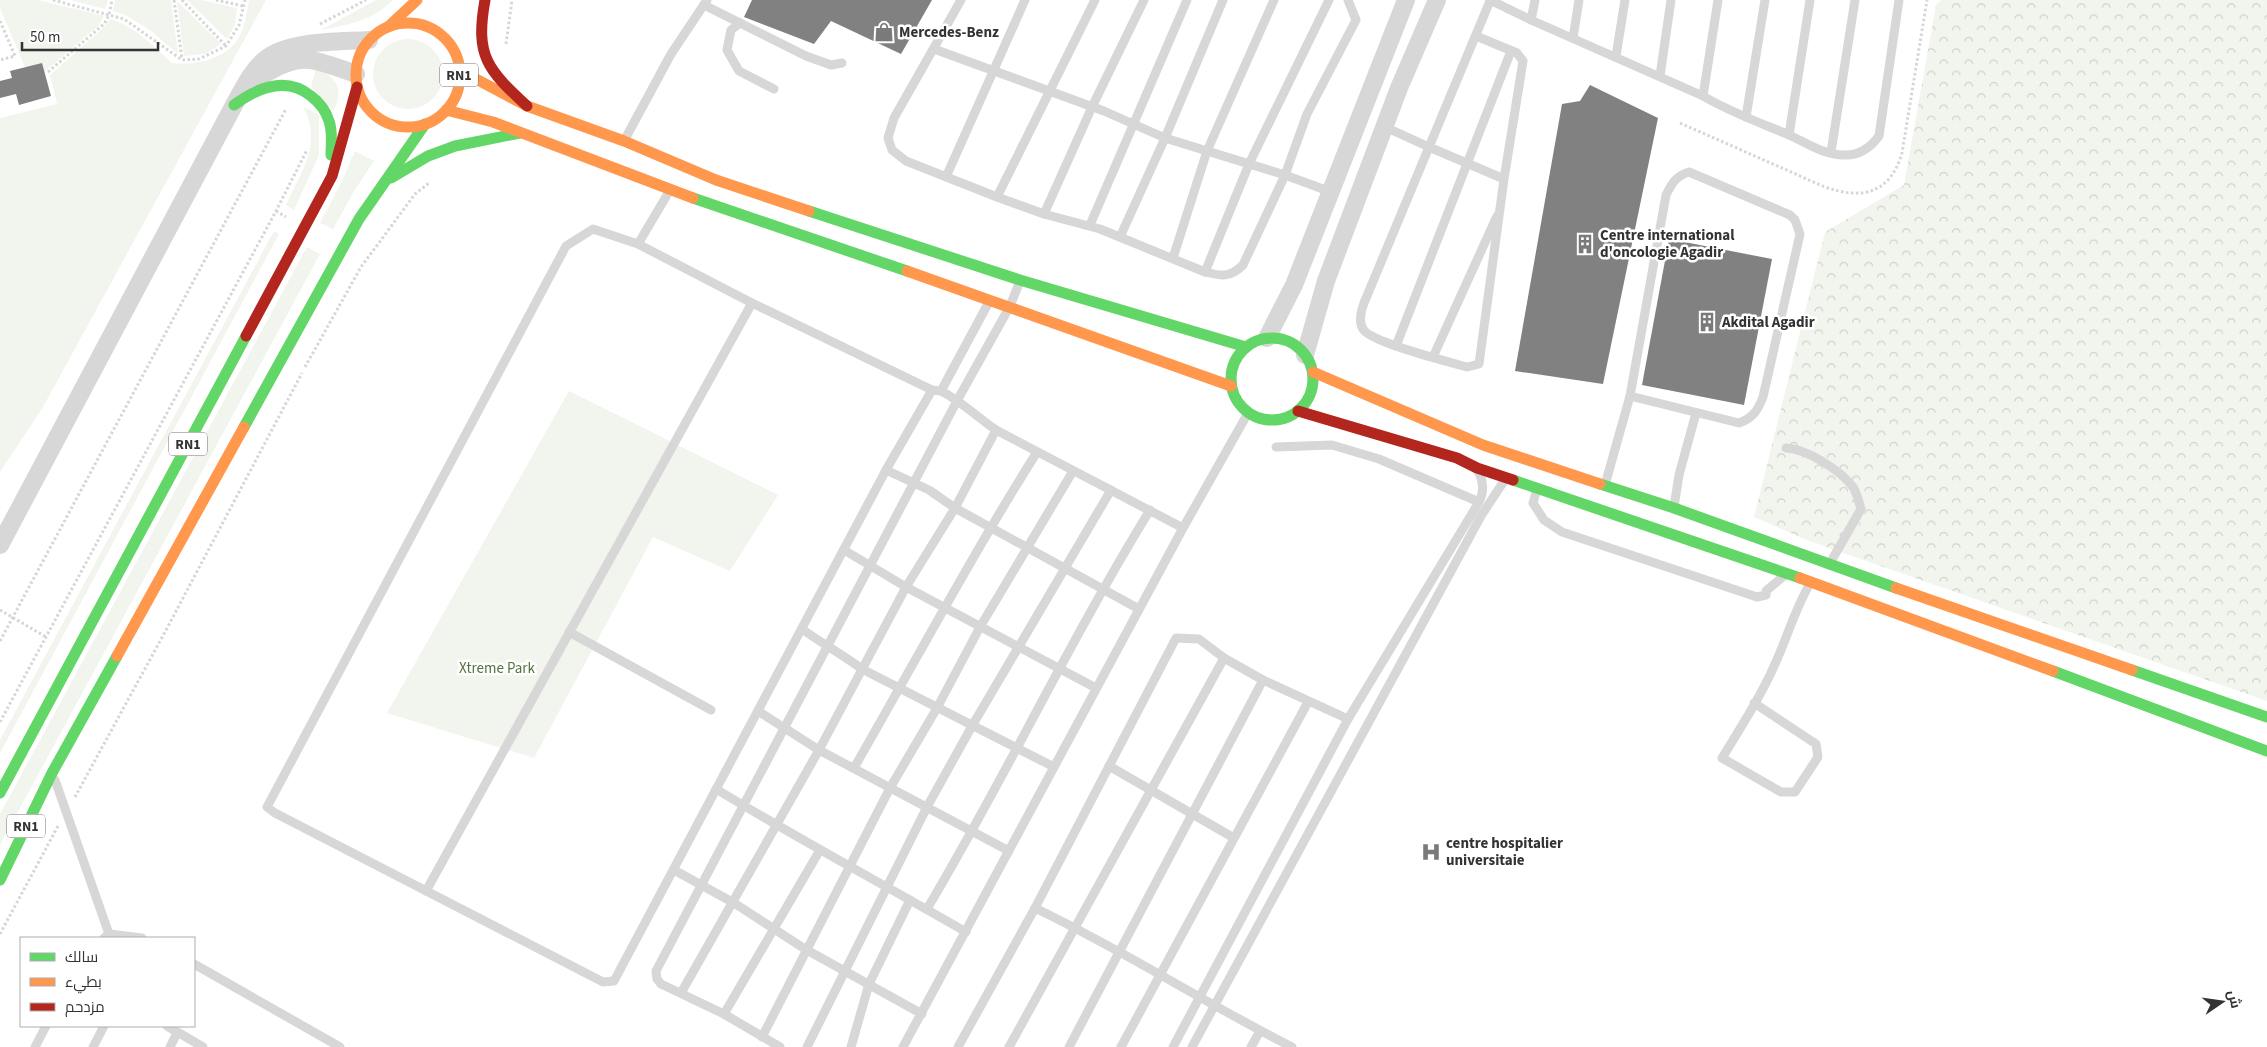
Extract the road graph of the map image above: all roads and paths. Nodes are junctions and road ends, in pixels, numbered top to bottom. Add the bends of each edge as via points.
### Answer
1 (54, 0) edge
2 (112, 0) edge
3 (174, 0) edge
4 (182, 0) edge
5 (216, 0) edge
6 (245, 0) edge
7 (366, 0) edge
8 (417, 0) edge
9 (485, 0) edge
10 (960, 0) edge
11 (1026, 0) edge
12 (1094, 0) edge
13 (1144, 0) edge
14 (1187, 0) edge
15 (1223, 0) edge
16 (1274, 0) edge
17 (1329, 0) edge
18 (1348, 0) edge
19 (1406, 0) edge
20 (1436, 0) edge
21 (1490, 0) edge
22 (1535, 0) edge
23 (1578, 0) edge
24 (1625, 0) edge
25 (1672, 0) edge
26 (1718, 0) edge
27 (1765, 0) edge
28 (1810, 0) edge
29 (1855, 0) edge
30 (1899, 0) edge
31 (706, 2) edge
32 (243, 6) junction
33 (109, 15) junction
34 (1531, 20) junction
35 (0, 21) edge
36 (740, 23) junction
37 (388, 26) junction
38 (470, 26) dead end
39 (1476, 36) junction
40 (1573, 38) junction
41 (369, 40) junction
42 (312, 45) junction
43 (226, 46) junction
44 (934, 49) junction
45 (1511, 51) junction
46 (1616, 56) junction
47 (0, 60) edge
48 (182, 60) junction
49 (842, 63) dead end
50 (459, 70) junction
51 (992, 71) junction
52 (48, 72) dead end
53 (1660, 76) junction
54 (357, 80) junction
55 (244, 87) junction
56 (296, 87) junction
57 (774, 88) dead end
58 (1048, 91) junction
59 (1703, 96) junction
60 (234, 105) junction
61 (527, 106) junction
62 (1092, 107) junction
63 (446, 110) junction
64 (1746, 118) junction
65 (1134, 123) junction
66 (425, 124) junction
67 (1384, 127) junction
68 (520, 133) junction
69 (1789, 135) junction
70 (1165, 138) junction
71 (624, 141) junction
72 (308, 146) dead end
73 (1429, 147) junction
74 (1207, 151) junction
75 (1831, 152) junction
76 (1466, 162) junction
77 (1249, 164) junction
78 (1285, 175) junction
79 (332, 176) junction
80 (946, 177) junction
81 (435, 179) dead end
82 (1504, 179) junction
83 (383, 182) junction
84 (670, 190) junction
85 (1331, 192) junction
86 (997, 197) junction
87 (1501, 206) junction
88 (1044, 214) junction
89 (1090, 225) junction
90 (1120, 237) junction
91 (638, 244) junction
92 (1173, 258) junction
93 (1205, 272) junction
94 (1020, 280) junction
95 (990, 299) junction
96 (752, 303) junction
97 (1010, 306) junction
98 (1267, 338) junction
99 (1396, 346) junction
100 (1246, 347) junction
101 (1306, 355) junction
102 (1433, 357) junction
103 (1313, 372) junction
104 (1232, 386) junction
105 (937, 390) junction
106 (1630, 396) junction
107 (958, 399) junction
108 (1298, 411) junction
109 (1248, 413) junction
110 (1696, 413) junction
111 (996, 430) junction
112 (1276, 447) dead end
113 (1786, 448) dead end
114 (1037, 452) junction
115 (1477, 468) junction
116 (886, 470) junction
117 (1073, 470) junction
118 (1507, 477) junction
119 (914, 483) junction
120 (1538, 487) junction
121 (1605, 487) junction
122 (1111, 490) junction
123 (1479, 502) junction
124 (955, 508) junction
125 (1674, 508) junction
126 (1150, 510) junction
127 (990, 527) junction
128 (1182, 528) junction
129 (1667, 530) junction
130 (0, 545) edge
131 (1027, 547) junction
132 (844, 550) junction
133 (1445, 558) junction
134 (1456, 564) junction
135 (1829, 565) junction
136 (870, 566) junction
137 (1066, 569) junction
138 (1788, 574) junction
139 (1811, 582) junction
140 (906, 587) junction
141 (1103, 589) junction
142 (943, 607) junction
143 (1139, 609) junction
144 (0, 610) edge
145 (13, 617) junction
146 (980, 626) junction
147 (802, 629) junction
148 (568, 632) junction
149 (46, 637) junction
150 (0, 641) edge
151 (826, 647) junction
152 (1020, 648) junction
153 (1224, 658) junction
154 (862, 669) junction
155 (1060, 669) junction
156 (1264, 680) junction
157 (900, 688) junction
158 (1096, 688) junction
159 (1308, 702) junction
160 (1754, 703) junction
161 (937, 708) junction
162 (711, 710) dead end
163 (758, 711) junction
164 (2267, 718) edge
165 (1348, 719) junction
166 (0, 722) edge
167 (972, 726) junction
168 (785, 727) junction
169 (1016, 748) junction
170 (820, 750) junction
171 (2267, 751) edge
172 (1109, 766) junction
173 (854, 768) junction
174 (1054, 768) junction
175 (52, 773) junction
176 (890, 788) junction
177 (716, 790) junction
178 (1150, 791) junction
179 (0, 793) edge
180 (743, 806) junction
181 (928, 807) junction
182 (66, 811) junction
183 (1192, 814) junction
184 (775, 825) junction
185 (973, 832) junction
186 (1234, 838) junction
187 (820, 850) junction
188 (1009, 851) junction
189 (849, 867) junction
190 (674, 870) junction
191 (0, 880) edge
192 (701, 885) junction
193 (888, 887) junction
194 (426, 891) junction
195 (910, 900) junction
196 (734, 903) junction
197 (1035, 908) junction
198 (927, 909) junction
199 (1074, 927) junction
200 (774, 928) junction
201 (966, 932) junction
202 (0, 934) edge
203 (106, 936) edge
204 (124, 937) edge
205 (806, 949) junction
206 (1118, 952) junction
207 (195, 965) edge
208 (846, 970) junction
209 (1160, 974) junction
210 (869, 984) junction
211 (681, 993) junction
212 (1200, 998) junction
213 (1214, 1006) junction
214 (724, 1014) junction
215 (922, 1014) junction
216 (45, 1027) edge
217 (103, 1027) edge
218 (169, 1027) edge
219 (1260, 1031) junction
220 (178, 1033) junction
221 (762, 1037) junction
222 (962, 1046) edge
223 (35, 1047) edge
224 (93, 1047) edge
225 (170, 1047) edge
226 (203, 1047) edge
227 (340, 1047) edge
228 (780, 1047) edge
229 (807, 1047) edge
230 (851, 1047) edge
231 (903, 1047) edge
232 (1009, 1047) edge
233 (1069, 1047) edge
234 (1121, 1047) edge
235 (1174, 1047) edge
236 (1192, 1047) edge
237 (1251, 1047) edge
238 (1292, 1047) edge

1 - 33 path
2 - 33 path
3 - 48 path
4 - 43 path
5 - 32 path
6 - 32 path
7 - 42 path via 318,25
8 - 37 main road, RN1
9 - 38 main road
9 - 61 main road via 480,34 482,50 492,69
10 - 44 lane
11 - 51 lane
12 - 58 lane
13 - 62 lane
14 - 65 lane
15 - 70 lane
16 - 74 lane
17 - 77 lane
18 - 78 lane via 1356,20 1307,114
19 - 85 street
20 - 67 street
21 - 34 lane
21 - 39 lane
22 - 34 lane
23 - 40 lane
24 - 46 lane
25 - 53 lane
26 - 59 lane
27 - 64 lane
28 - 69 lane
29 - 75 lane
30 - 75 lane via 1879,136 1868,148 1856,154 1843,156
31 - 36 lane
31 - 71 lane via 671,54
32 - 43 path via 239,25
33 - 48 path via 124,19
33 - 52 path via 104,24
34 - 40 lane
35 - 47 path via 15,56
36 - 49 lane via 806,56 831,65
36 - 57 lane via 731,30 727,50 738,71
37 - 41 main road, RN1
37 - 50 main road, RN1 via 403,23 431,28 456,45
39 - 45 lane
39 - 73 lane
40 - 46 lane
41 - 42 street
41 - 54 main road, RN1 via 358,62
42 - 55 street via 282,50 269,57 259,65
43 - 48 path via 200,59
44 - 51 lane
44 - 80 lane via 894,118 888,138 892,150 906,160
45 - 76 lane
45 - 82 lane via 1521,56 1523,61
46 - 53 lane
50 - 61 main road
50 - 63 main road, RN1 via 457,91
51 - 58 lane
51 - 80 lane
53 - 59 lane
54 - 55 street via 320,62 297,59
54 - 66 main road via 362,100 383,120 396,125
54 - 79 main road, RN1
55 - 60 street
56 - 60 main road via 276,85 260,88
56 - 79 main road via 310,94 328,116
56 - 145 path
58 - 62 lane
58 - 86 lane
59 - 64 lane
60 - 130 street
61 - 71 main road
62 - 65 lane
62 - 88 lane
63 - 66 main road, RN1
63 - 68 main road
64 - 69 lane
65 - 70 lane
65 - 89 lane
66 - 83 main road, RN1
67 - 73 lane
67 - 101 street via 1326,281
68 - 83 main road via 455,146 428,156
68 - 84 main road
69 - 75 lane
70 - 74 lane
70 - 90 lane
71 - 94 main road via 716,180
72 - 149 path
73 - 76 lane
73 - 99 lane via 1361,311 1363,330
74 - 77 lane
74 - 92 lane
76 - 82 lane
76 - 99 lane
77 - 78 lane
77 - 93 lane
78 - 85 lane
78 - 93 lane via 1243,265 1235,273 1223,276
79 - 179 main road, RN1
80 - 86 lane
81 - 182 path via 415,194 361,267
82 - 87 lane
83 - 175 main road, RN1 via 359,218
84 - 91 lane
84 - 95 main road
85 - 98 street via 1287,300
86 - 88 lane
87 - 102 lane
87 - 102 lane via 1479,364 1467,367
88 - 89 lane
89 - 90 lane
90 - 92 lane
91 - 96 lane
91 - 194 lane via 593,229 566,246 267,807
92 - 93 lane
94 - 97 lane
94 - 100 main road
95 - 97 main road
95 - 105 lane
96 - 105 lane
96 - 148 lane
97 - 104 main road
97 - 107 lane
98 - 100 main road
98 - 101 main road via 1286,340
99 - 102 lane
100 - 104 main road via 1233,364
101 - 103 main road
103 - 108 main road via 1311,394
103 - 121 main road via 1483,445
104 - 109 main road via 1234,396
105 - 107 lane
105 - 116 lane
106 - 110 lane
106 - 110 lane via 1666,195 1680,175 1690,172 1790,215 1800,234 1759,408 1753,416 1739,423
106 - 121 lane
107 - 111 lane
107 - 119 lane
108 - 109 main road via 1273,421
108 - 115 main road via 1457,458
109 - 128 lane
110 - 125 lane via 1679,475
111 - 114 lane
111 - 124 lane
112 - 123 lane via 1332,445 1379,459
113 - 135 lane via 1795,448 1823,462 1853,488 1861,509
114 - 117 lane
114 - 127 lane
115 - 118 main road
115 - 123 lane via 1483,493
116 - 119 lane
116 - 132 lane
117 - 122 lane
117 - 131 lane
118 - 120 main road
118 - 134 lane via 1481,516
119 - 124 lane
119 - 136 lane
120 - 129 main road
120 - 138 lane via 1533,503 1544,520 1562,532 1757,597 1766,595 1766,591
121 - 125 main road
122 - 126 lane
122 - 137 lane
123 - 133 lane
124 - 127 lane
124 - 140 lane
125 - 129 main road
125 - 135 main road
126 - 128 lane
126 - 141 lane
127 - 131 lane
127 - 142 lane
128 - 143 lane
129 - 138 main road
131 - 137 lane
131 - 146 lane
132 - 136 lane
132 - 147 lane
133 - 134 lane
133 - 165 lane
134 - 213 lane
135 - 164 main road
136 - 140 lane
136 - 151 lane
137 - 141 lane
137 - 152 lane
138 - 139 main road
139 - 160 lane via 1799,602 1776,663
139 - 171 main road
140 - 142 lane
140 - 154 lane
141 - 143 lane
141 - 155 lane
142 - 146 lane
142 - 157 lane
143 - 158 lane
144 - 145 path
145 - 149 path
145 - 150 path
146 - 152 lane
146 - 161 lane
147 - 151 lane
147 - 163 lane
148 - 162 lane
148 - 194 lane
149 - 166 path
151 - 154 lane
151 - 168 lane
152 - 155 lane
152 - 167 lane
153 - 156 lane
153 - 172 lane via 1199,639 1176,638
153 - 178 lane
154 - 157 lane
154 - 170 lane
155 - 158 lane
155 - 169 lane
156 - 159 lane
156 - 183 lane
157 - 161 lane
157 - 173 lane
158 - 174 lane
159 - 165 lane
159 - 186 lane
160 - 160 lane via 1722,758 1781,792 1795,792 1818,756 1816,744
161 - 167 lane
161 - 176 lane
163 - 168 lane
163 - 177 lane
165 - 212 lane
167 - 169 lane
167 - 181 lane
168 - 170 lane
168 - 180 lane
169 - 174 lane
169 - 185 lane
170 - 173 lane
170 - 184 lane
172 - 178 lane
172 - 197 lane
173 - 176 lane
174 - 188 lane
175 - 182 lane
175 - 191 main road, RN1
176 - 181 lane
176 - 189 lane
177 - 180 lane
177 - 190 lane
178 - 183 lane
178 - 199 lane
180 - 184 lane
180 - 192 lane
181 - 185 lane
181 - 193 lane
182 - 202 path
182 - 203 lane
183 - 186 lane
183 - 206 lane
184 - 187 lane
184 - 196 lane
185 - 188 lane
185 - 198 lane
186 - 209 lane
187 - 189 lane
187 - 200 lane
188 - 201 lane
189 - 193 lane
189 - 205 lane
190 - 192 lane
190 - 194 lane via 614,981 603,982
192 - 196 lane
192 - 211 lane via 656,971 661,984
193 - 195 lane
193 - 208 lane
195 - 198 lane
195 - 210 lane
196 - 200 lane
196 - 211 lane
197 - 199 lane
197 - 222 lane
198 - 201 lane
199 - 206 lane
199 - 232 lane
200 - 205 lane
200 - 214 lane
201 - 215 lane
203 - 204 lane
205 - 208 lane
205 - 221 lane
206 - 209 lane
206 - 233 lane
207 - 227 lane
208 - 210 lane
208 - 229 lane
209 - 212 lane
209 - 234 lane
210 - 215 lane
210 - 230 lane
211 - 214 lane
212 - 213 lane
212 - 235 lane
213 - 219 lane
213 - 236 lane
214 - 221 lane
215 - 231 lane
216 - 223 lane
217 - 224 lane
218 - 220 lane
219 - 237 lane
219 - 238 lane
220 - 225 lane
220 - 226 lane
221 - 228 lane

